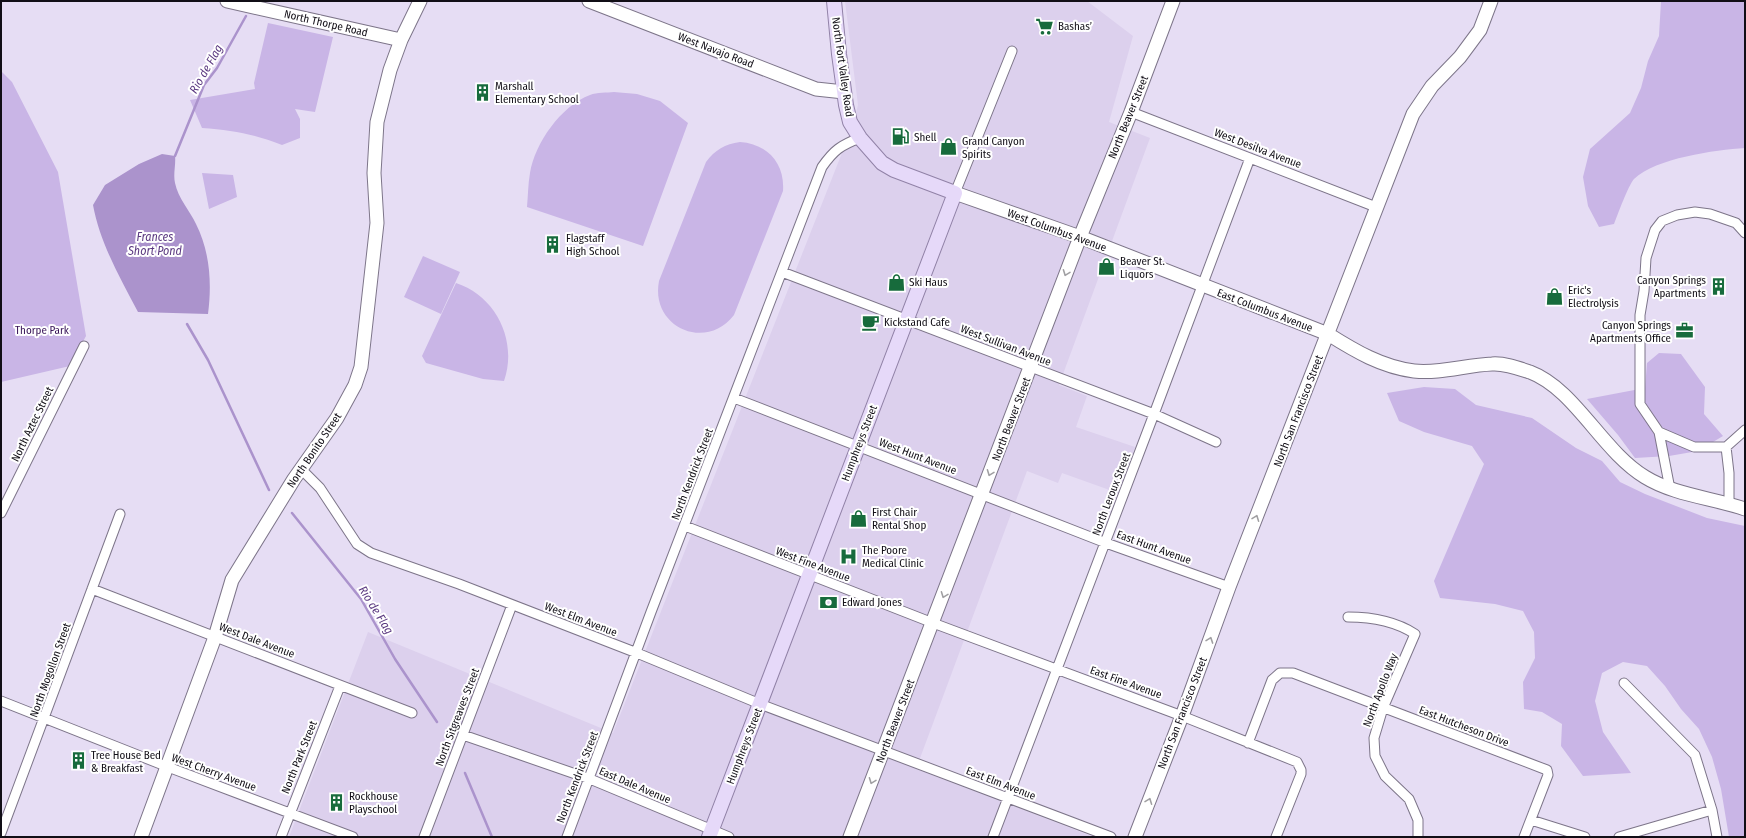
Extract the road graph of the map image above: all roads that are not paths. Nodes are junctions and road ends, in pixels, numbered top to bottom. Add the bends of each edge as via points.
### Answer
1 (227, 1) edge
2 (420, 1) edge
3 (589, 1) edge
4 (834, 1) edge
5 (1173, 1) edge
6 (1491, 1) edge
7 (401, 40) junction
8 (1012, 51) dead end
9 (844, 92) junction
10 (1131, 112) junction
11 (860, 138) junction
12 (1250, 158) junction
13 (955, 193) junction
14 (1376, 207) junction
15 (1745, 233) edge
16 (1080, 237) junction
17 (782, 272) junction
18 (1202, 286) junction
19 (906, 320) junction
20 (1328, 334) junction
21 (84, 346) dead end
22 (1031, 367) junction
23 (734, 398) junction
24 (1154, 414) junction
25 (1745, 430) edge
26 (1659, 432) junction
27 (1216, 442) dead end
28 (859, 446) junction
29 (1726, 447) junction
30 (300, 469) junction
31 (1670, 489) junction
32 (982, 494) junction
33 (1729, 504) junction
34 (1745, 509) edge
35 (1, 513) edge
36 (120, 514) dead end
37 (685, 526) junction
38 (1106, 542) junction
39 (809, 575) junction
40 (1229, 587) junction
41 (92, 589) junction
42 (512, 605) junction
43 (1348, 618) dead end
44 (933, 623) junction
45 (215, 637) junction
46 (637, 653) junction
47 (1057, 669) junction
48 (1624, 683) dead end
49 (340, 686) junction
50 (1, 701) edge
51 (760, 704) junction
52 (1383, 708) junction
53 (412, 713) dead end
54 (1182, 716) junction
55 (45, 718) junction
56 (463, 735) junction
57 (1248, 743) junction
58 (884, 750) junction
59 (168, 767) junction
60 (590, 779) junction
61 (1008, 799) junction
62 (1712, 810) junction
63 (290, 813) junction
64 (1531, 820) junction
65 (1, 833) edge
66 (710, 834) edge
67 (141, 837) edge
68 (281, 837) edge
69 (353, 837) edge
70 (424, 837) edge
71 (567, 837) edge
72 (729, 837) edge
73 (850, 837) edge
74 (993, 837) edge
75 (1111, 837) edge
76 (1134, 837) edge
77 (1276, 837) edge
78 (1418, 837) edge
79 (1524, 837) edge
80 (1585, 837) edge
81 (1619, 837) edge
82 (1717, 837) edge

1 - 7 street, North Thorpe Road
2 - 7 street, North Bonito Street
3 - 9 street, West Navajo Road via 816,89
4 - 9 main road, North Fort Valley Road
5 - 10 street, North Beaver Street
6 - 14 street, North San Francisco Street via 1480,30 1460,57 1432,86 1413,114
7 - 30 street, North Bonito Street via 390,70 377,122 374,173 377,223 361,367 355,385 337,418
8 - 13 street, Humphreys Street
9 - 11 main road, North Fort Valley Road via 850,122
10 - 12 street, West Desilva Avenue
10 - 16 street, North Beaver Street
11 - 13 main road, North Fort Valley Road via 882,163 894,170
11 - 17 street, North Kendrick Street via 842,144 822,167
12 - 14 street, West Desilva Avenue
12 - 18 street, North Leroux Street
13 - 16 street, West Columbus Avenue
13 - 19 main road, Humphreys Street
14 - 20 street, North San Francisco Street
15 - 26 street via 1736,223 1695,212 1662,220 1654,230 1646,258 1640,314 1640,404
16 - 18 street, West Columbus Avenue
16 -> 22 street, North Beaver Street
17 - 19 street, West Sullivan Avenue
17 - 23 street, North Kendrick Street
18 - 20 street, East Columbus Avenue
18 - 24 street, North Leroux Street
19 - 22 street, West Sullivan Avenue
19 - 28 main road, Humphreys Street
20 - 31 street, East Columbus Avenue via 1361,355 1414,371 1503,364 1531,372 1555,386 1622,459 1645,477
40 -> 20 street, North San Francisco Street
21 - 35 street, North Aztec Street
22 - 24 street, West Sullivan Avenue
22 -> 32 street, North Beaver Street
23 - 28 street, West Hunt Avenue
23 - 37 street, North Kendrick Street
24 - 27 street, West Sullivan Avenue
24 - 38 street, North Leroux Street
25 - 29 street
26 - 29 street via 1694,447
26 - 31 street
28 - 32 street, West Hunt Avenue
28 - 39 main road, Humphreys Street
29 - 33 street
30 - 42 street, West Elm Avenue via 320,488 357,544 371,552
30 - 45 street, North Bonito Street via 232,580
31 - 33 street, East Columbus Avenue
32 - 38 street, East Hunt Avenue
32 -> 44 street, North Beaver Street
33 - 34 street, East Columbus Avenue
36 - 41 street, North Mogollon Street
37 - 39 street, West Fine Avenue
37 - 46 street, North Kendrick Street
38 - 40 street, East Hunt Avenue
38 - 47 street, North Leroux Street
39 - 44 street, West Fine Avenue
39 - 51 main road, Humphreys Street
54 -> 40 street, North San Francisco Street
41 - 45 street, West Dale Avenue
41 - 55 street, North Mogollon Street
42 - 46 street, West Elm Avenue
42 - 56 street, North Sitgreaves Street
43 - 52 street, North Apollo Way via 1379,620 1415,634
44 - 47 street, East Fine Avenue
44 - 58 street, North Beaver Street
45 - 49 street, West Dale Avenue
45 - 59 street, North Bonito Street
46 - 51 street, West Elm Avenue
46 - 60 street, North Kendrick Street
47 - 54 street, East Fine Avenue
47 - 61 street, North Leroux Street
48 - 62 street via 1695,756
49 - 53 street, West Dale Avenue
49 - 63 street, North Park Street
50 - 55 street, West Cherry Avenue
51 - 58 street, West Elm Avenue
51 - 66 main road, Humphreys Street
52 - 57 street, East Hutcheson Drive via 1293,673 1280,673 1272,680
52 - 64 street, East Hutcheson Drive via 1547,770 1548,775
52 - 78 street, North Apollo Way via 1374,738 1375,756 1385,776 1409,799 1418,820
54 - 57 street, East Fine Avenue
76 -> 54 street, North San Francisco Street
55 - 59 street, West Cherry Avenue
55 - 65 street, North Mogollon Street
56 - 60 street, East Dale Avenue
56 - 70 street, North Sitgreaves Street
57 - 77 street, East Fine Avenue via 1297,762 1302,770
58 - 61 street, East Elm Avenue
58 -> 73 street, North Beaver Street
59 - 63 street, West Cherry Avenue
59 - 67 street, North Bonito Street
60 - 66 street, East Dale Avenue
60 - 71 street, North Kendrick Street
61 - 74 street, North Leroux Street
61 - 75 street, East Elm Avenue
62 - 81 street
62 - 82 street
63 - 68 street, North Park Street
63 - 69 street, West Cherry Avenue
64 - 79 street
64 - 80 street
66 - 72 street, East Dale Avenue

